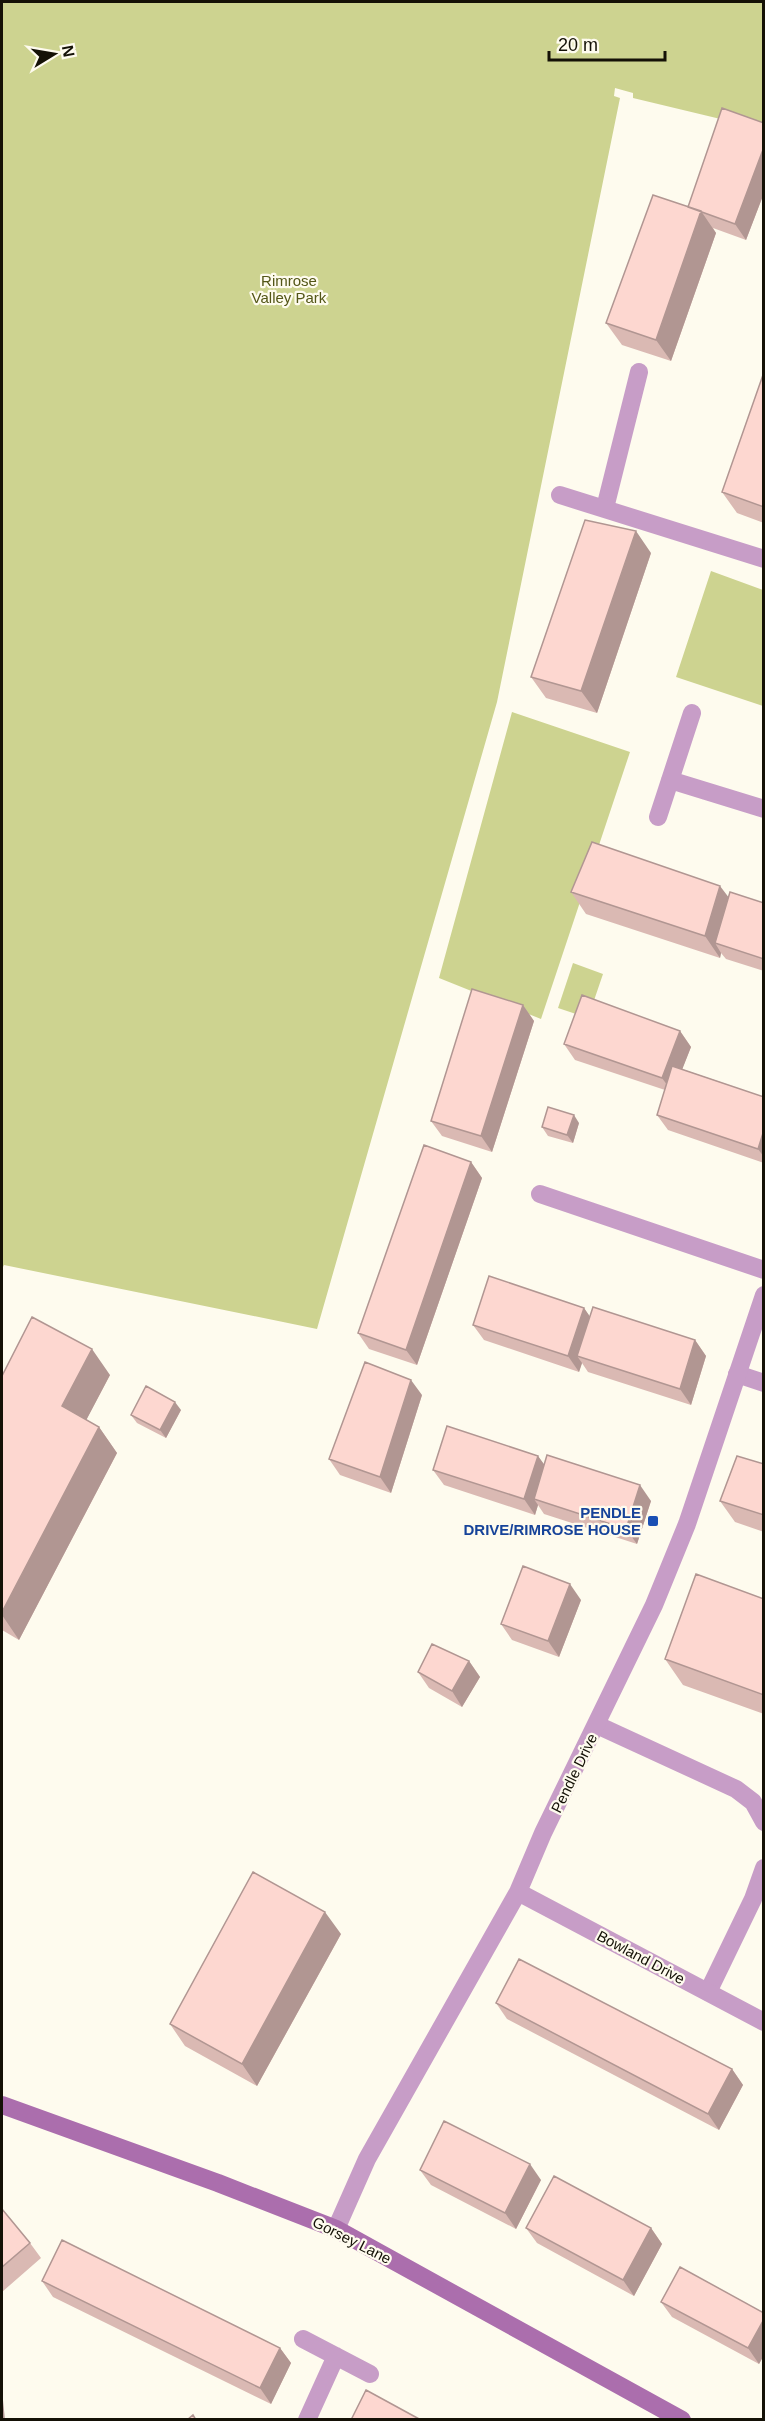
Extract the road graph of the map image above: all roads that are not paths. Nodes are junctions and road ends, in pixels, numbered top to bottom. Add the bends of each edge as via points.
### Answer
1 (639, 372) dead end
2 (560, 495) dead end
3 (605, 508) junction
4 (764, 559) edge
5 (692, 713) dead end
6 (670, 780) junction
7 (764, 809) edge
8 (658, 817) dead end
9 (540, 1194) dead end
10 (764, 1270) edge
11 (764, 1295) edge
12 (737, 1374) junction
13 (764, 1383) edge
14 (597, 1725) junction
15 (764, 1822) edge
16 (764, 1868) edge
17 (518, 1892) junction
18 (708, 1992) junction
19 (764, 2022) edge
20 (2, 2105) edge
21 (336, 2229) junction
22 (303, 2339) dead end
23 (336, 2356) junction
24 (370, 2373) dead end
25 (307, 2420) edge
26 (682, 2420) edge

1 - 3 street
2 - 3 street
3 - 4 street
5 - 6 street
6 - 7 street
6 - 8 street
9 - 10 street
11 - 12 street, Pendle Drive
12 - 13 street
12 - 14 street, Pendle Drive via 678,1551
14 - 15 street via 736,1789 753,1802
14 - 17 street, Pendle Drive
16 - 18 street
17 - 18 street, Bowland Drive
17 - 21 street, Pendle Drive via 367,2159
18 - 19 street, Bowland Drive
20 - 21 main road, Gorsey Lane
21 - 26 main road, Gorsey Lane
22 - 23 street
23 - 24 street
23 - 25 street

